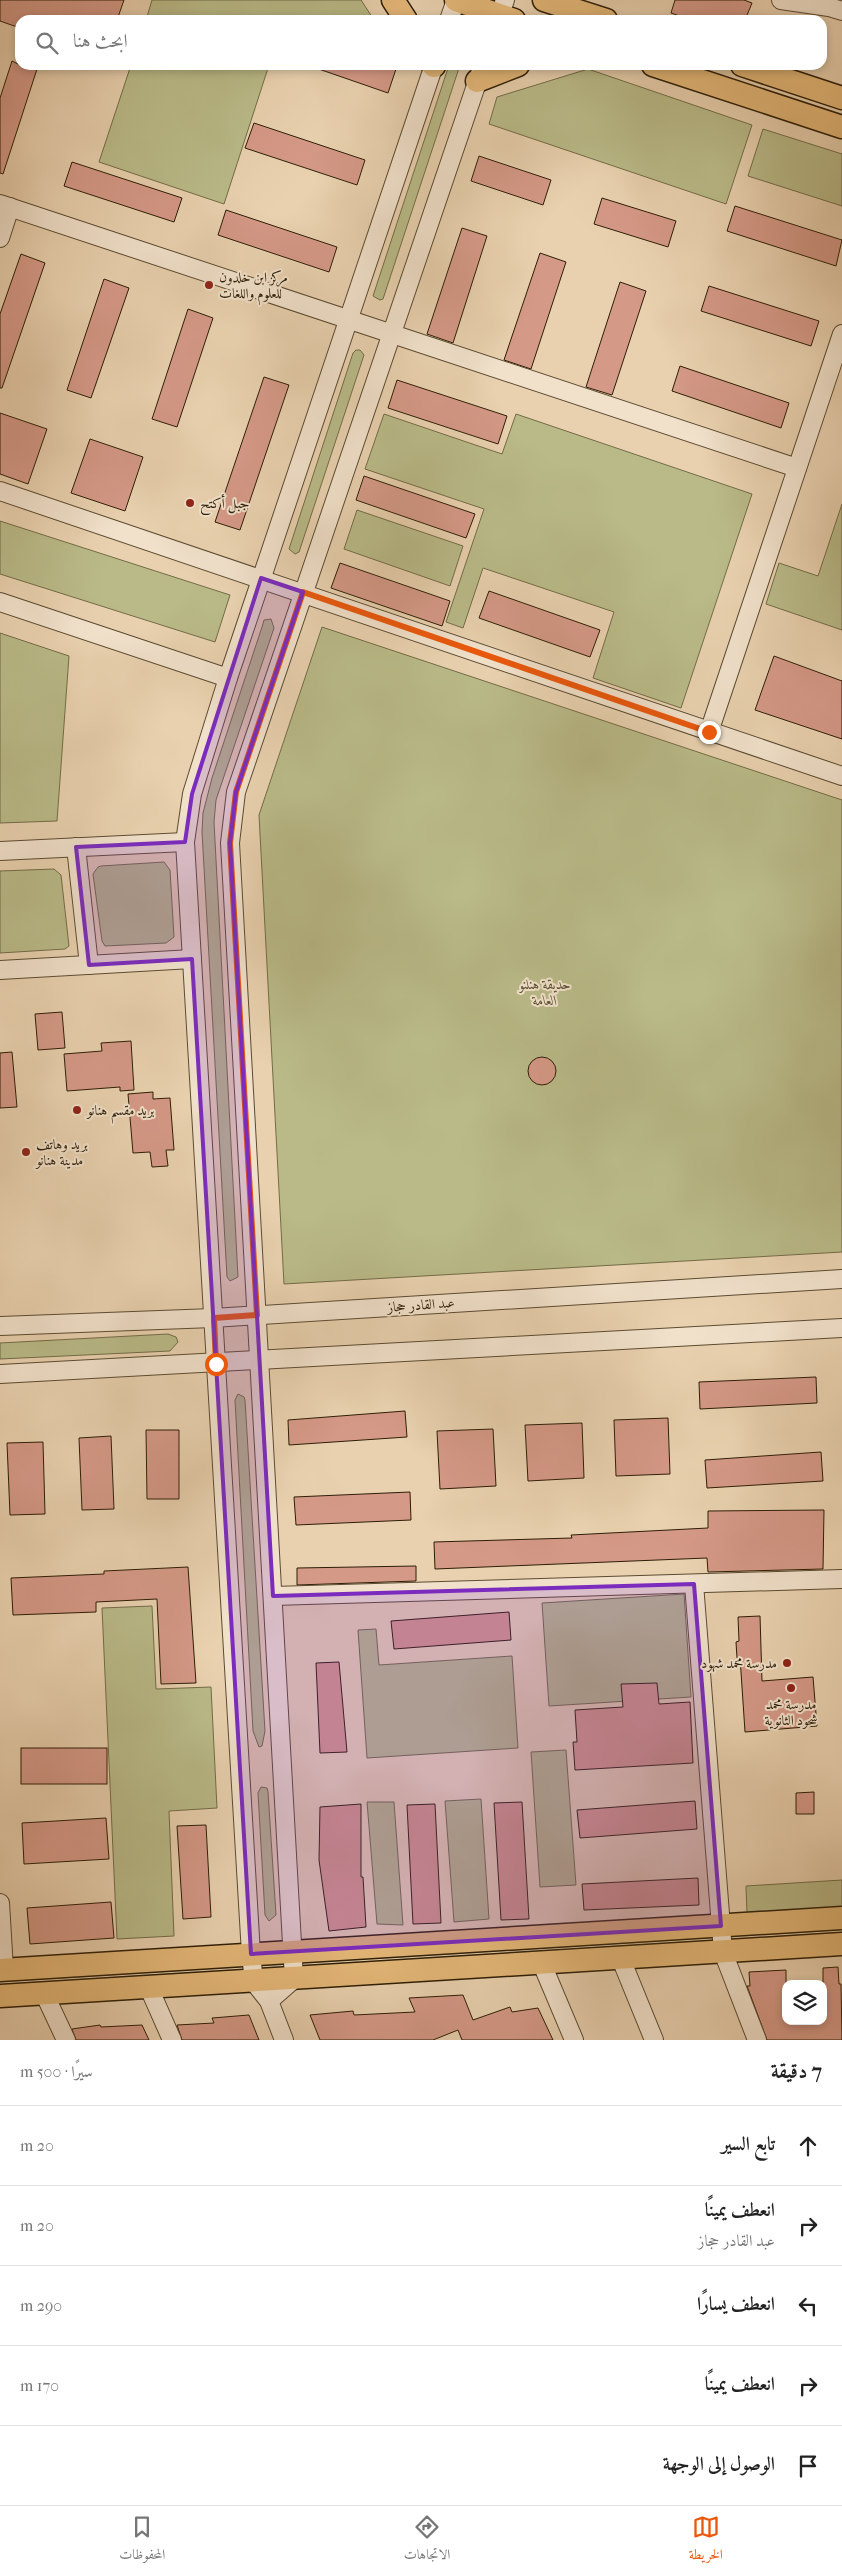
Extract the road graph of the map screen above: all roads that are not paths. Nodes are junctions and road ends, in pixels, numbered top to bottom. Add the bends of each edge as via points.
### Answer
1 (393, 0) edge
2 (456, 0) edge
3 (548, 0) edge
4 (781, 0) edge
5 (842, 11) edge
6 (504, 14) edge
7 (403, 15) edge
8 (451, 15) edge
9 (592, 15) edge
10 (431, 70) edge
11 (494, 70) edge
12 (667, 70) edge
13 (757, 70) edge
14 (480, 73) edge
15 (842, 98) edge
16 (842, 127) edge
17 (5, 205) edge
18 (0, 238) edge
19 (349, 319) junction
20 (391, 333) junction
21 (842, 334) edge
22 (797, 468) junction
23 (0, 491) edge
24 (261, 578) junction
25 (303, 592) junction
26 (0, 602) edge
27 (228, 678) junction
28 (709, 732) junction
29 (842, 776) edge
30 (185, 842) junction
31 (76, 846) junction
32 (0, 851) edge
33 (192, 958) junction
34 (89, 965) junction
35 (0, 970) edge
36 (842, 1279) edge
37 (257, 1315) junction
38 (214, 1318) junction
39 (0, 1326) edge
40 (842, 1328) edge
41 (259, 1362) junction
42 (216, 1364) junction
43 (0, 1374) edge
44 (842, 1579) edge
45 (694, 1584) junction
46 (273, 1596) junction
47 (0, 1903) edge
48 (842, 1918) edge
49 (721, 1926) junction
50 (842, 1944) edge
51 (293, 1951) junction
52 (723, 1952) junction
53 (251, 1954) junction
54 (620, 1959) junction
55 (542, 1964) junction
56 (2, 1969) edge
57 (294, 1979) junction
58 (254, 1982) junction
59 (150, 1988) junction
60 (44, 1994) junction
61 (0, 1996) edge
62 (269, 2001) junction
63 (66, 2040) edge
64 (172, 2040) edge
65 (284, 2040) edge
66 (574, 2040) edge
67 (654, 2040) edge
68 (757, 2040) edge

1 - 7 main road
2 - 6 main road
2 - 8 street
3 - 9 main road
4 - 5 street
10 - 19 street
11 - 14 main road
12 - 16 main road
13 - 15 main road
14 - 20 street
17 - 18 street
17 - 19 street
19 - 20 street
19 - 24 street
20 - 22 street
20 - 25 street
21 - 22 street
22 - 28 street
23 - 24 street
24 - 25 street
24 - 27 street
25 - 28 street
25 - 37 street via 236,792 230,843
26 - 27 street
27 - 30 street via 192,794
28 - 29 street
30 - 31 street
30 - 33 street
31 - 32 street
31 - 34 street
33 - 34 street
33 - 38 street
34 - 35 street
36 - 37 street, عبد القادر حجاز
37 - 38 street, عبد القادر حجاز
37 - 41 street
38 - 39 street, عبد القادر حجاز
38 - 42 street
40 - 41 street
41 - 42 street
41 - 46 street
42 - 43 street
42 - 53 street
44 - 45 street
45 - 46 street
45 - 49 street
46 - 51 street
47 - 56 street
48 - 49 main road
49 - 51 main road
49 - 52 street
50 - 52 main road
51 - 53 main road
51 - 57 street
52 - 54 main road
52 - 68 street
53 - 56 main road
53 - 58 street
54 - 55 main road
54 - 67 street
55 - 57 main road
55 - 66 street
57 - 58 main road
57 - 62 street
58 - 59 main road
58 - 62 street
59 - 60 main road
59 - 64 street
60 - 61 main road
60 - 63 street
62 - 65 street

